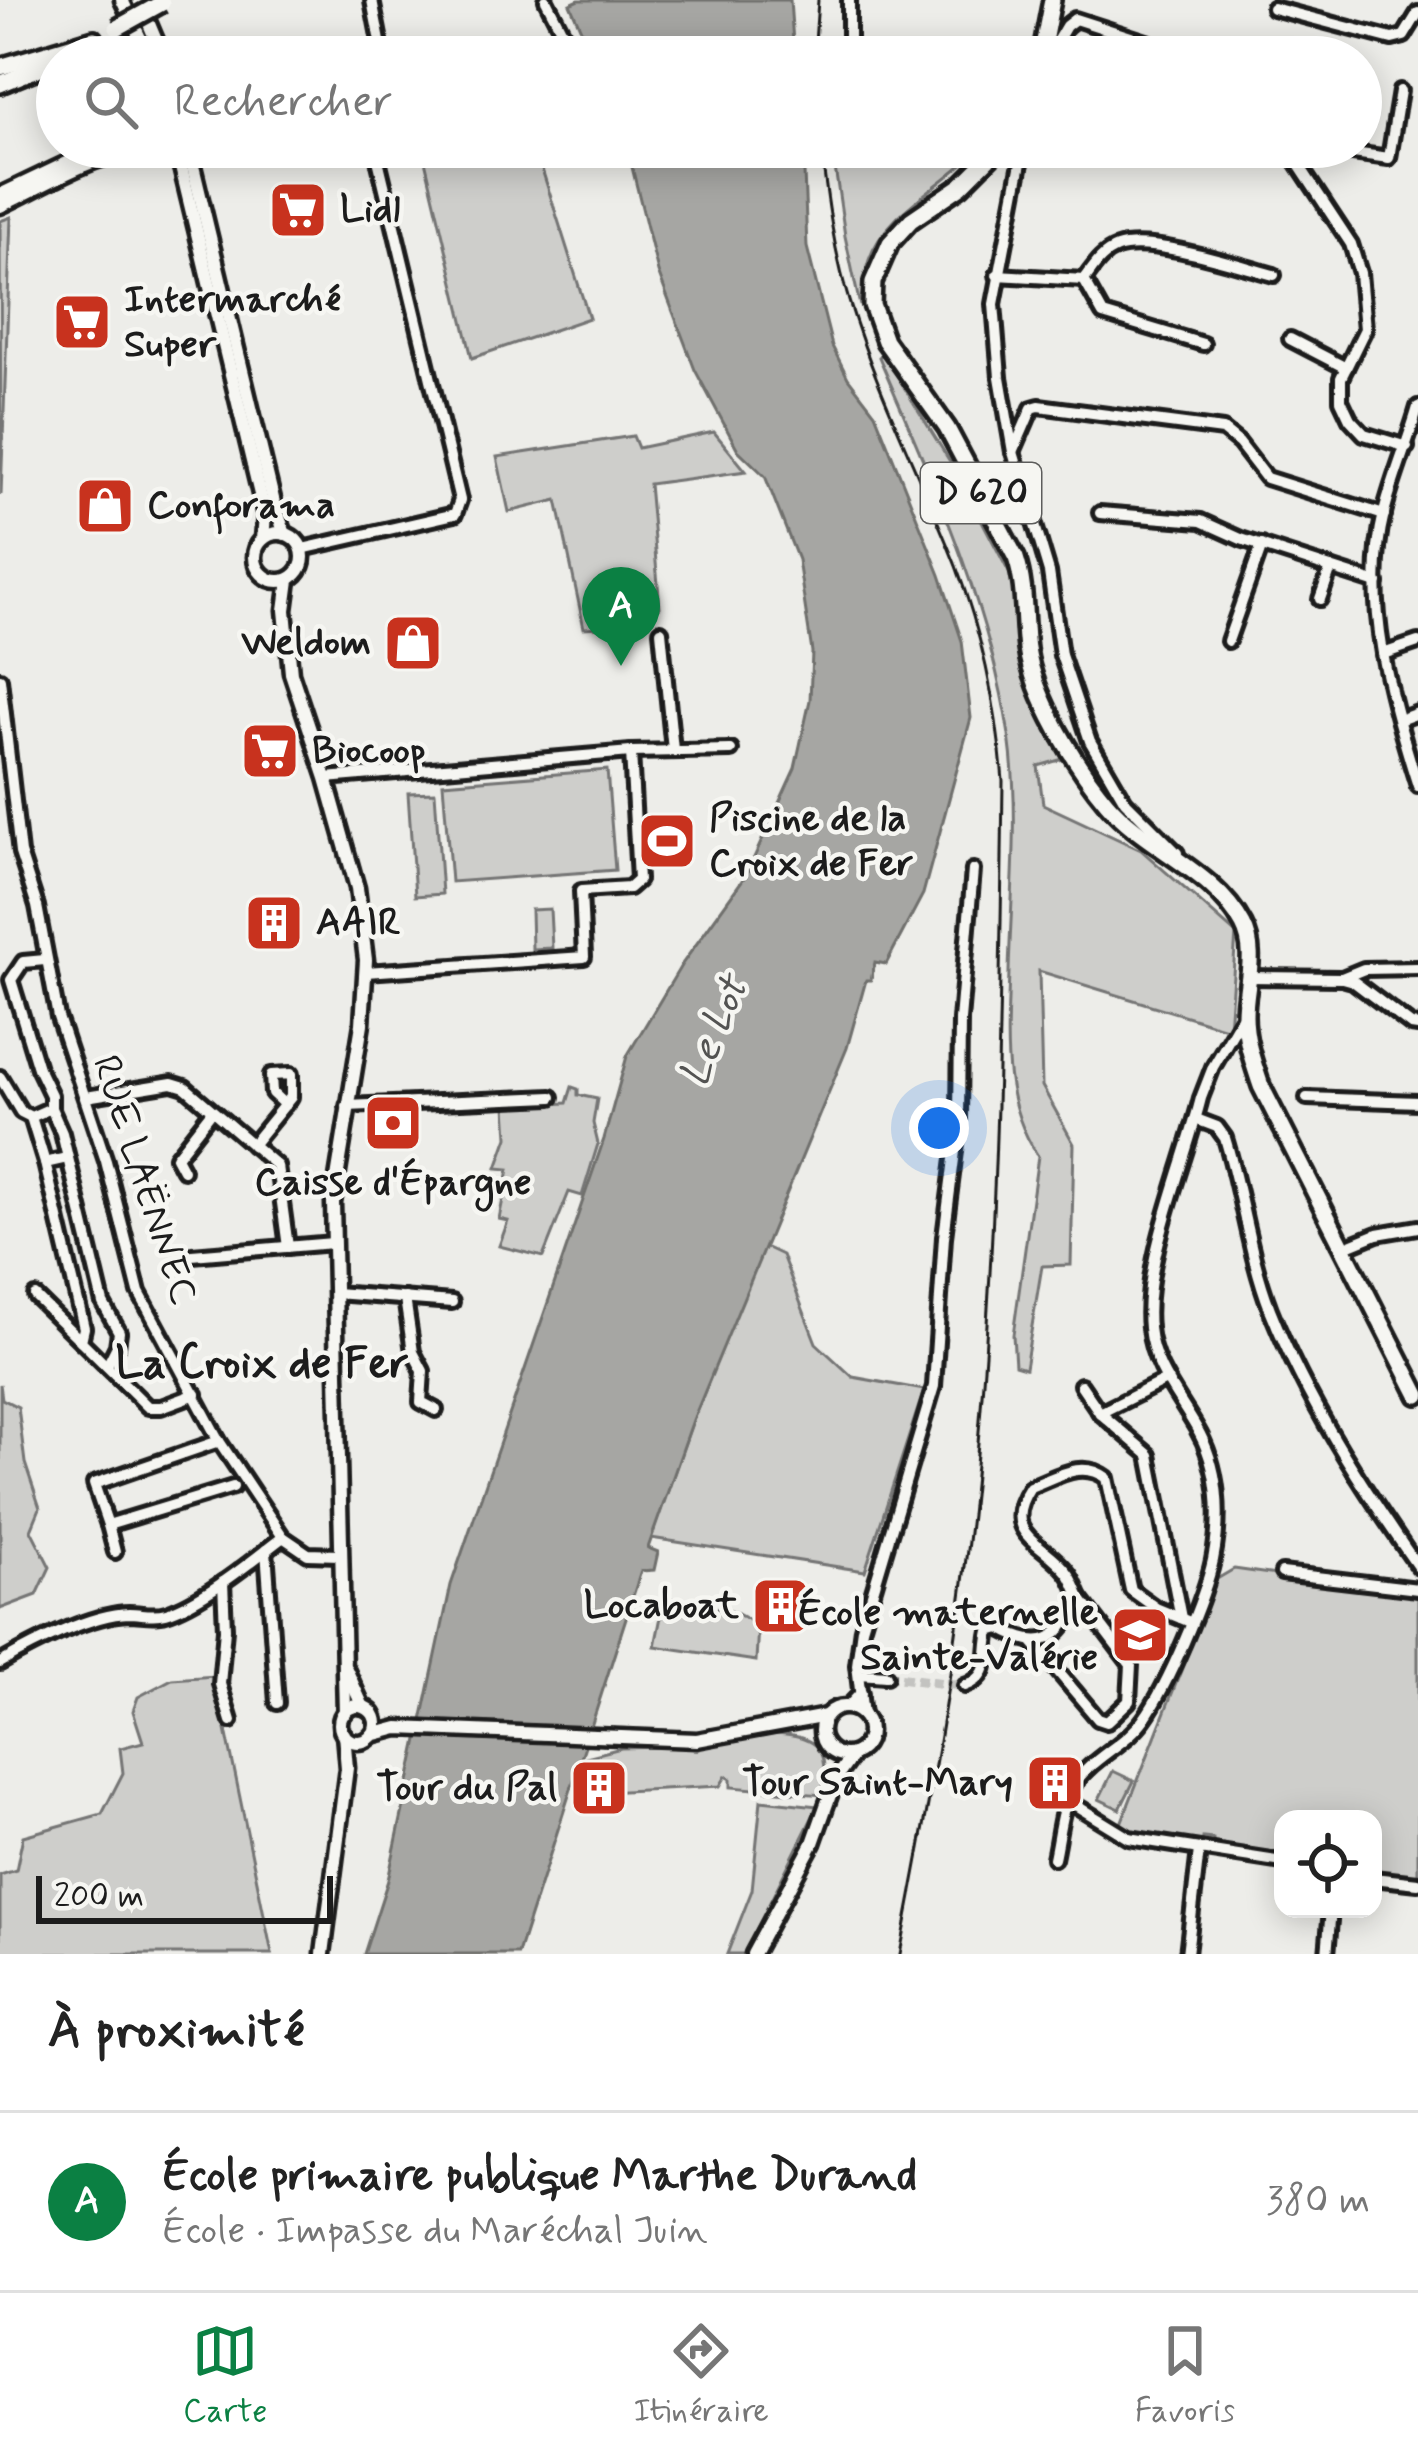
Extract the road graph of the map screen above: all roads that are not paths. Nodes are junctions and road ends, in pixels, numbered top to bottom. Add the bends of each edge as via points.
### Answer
1 (122, 0) edge
2 (139, 0) edge
3 (372, 0) edge
4 (546, 0) edge
5 (849, 0) edge
6 (1052, 0) edge
7 (164, 2) edge
8 (1273, 8) dead end
9 (1418, 14) edge
10 (100, 36) edge
11 (139, 36) edge
12 (156, 36) edge
13 (379, 36) edge
14 (564, 36) edge
15 (850, 36) edge
16 (1045, 36) edge
17 (1060, 36) edge
18 (1128, 36) edge
19 (1380, 36) edge
20 (1382, 36) edge
21 (36, 56) edge
22 (0, 67) edge
23 (36, 67) edge
24 (0, 81) edge
25 (1400, 92) dead end
26 (1382, 157) edge
27 (57, 168) edge
28 (79, 168) edge
29 (181, 168) edge
30 (194, 168) edge
31 (380, 168) edge
32 (979, 168) edge
33 (1020, 168) edge
34 (1296, 168) edge
35 (0, 196) edge
36 (0, 206) edge
37 (997, 275) junction
38 (1274, 275) dead end
39 (1084, 280) junction
40 (1290, 339) dead end
41 (1203, 344) dead end
42 (1346, 368) junction
43 (1418, 407) edge
44 (1407, 447) junction
45 (1013, 452) junction
46 (1100, 513) dead end
47 (1384, 515) junction
48 (285, 533) junction
49 (263, 539) junction
50 (1262, 545) junction
51 (302, 549) junction
52 (1331, 568) junction
53 (281, 580) junction
54 (1377, 583) junction
55 (1320, 599) dead end
56 (661, 631) dead end
57 (1228, 641) dead end
58 (1418, 642) edge
59 (1383, 654) junction
60 (0, 679) edge
61 (1418, 713) edge
62 (1399, 720) junction
63 (674, 750) junction
64 (731, 750) dead end
65 (631, 752) junction
66 (326, 778) junction
67 (1418, 785) edge
68 (1175, 862) junction
69 (973, 870) dead end
70 (45, 960) junction
71 (1418, 968) edge
72 (366, 972) junction
73 (1250, 977) junction
74 (1342, 978) junction
75 (1245, 1013) junction
76 (1418, 1026) edge
77 (1250, 1053) junction
78 (1221, 1056) junction
79 (0, 1077) edge
80 (86, 1097) junction
81 (552, 1097) dead end
82 (1307, 1098) dead end
83 (1418, 1102) edge
84 (285, 1105) dead end
85 (347, 1106) junction
86 (51, 1108) junction
87 (212, 1111) junction
88 (31, 1118) junction
89 (1196, 1119) junction
90 (252, 1144) junction
91 (67, 1157) junction
92 (45, 1163) junction
93 (183, 1170) dead end
94 (1418, 1227) edge
95 (333, 1243) junction
96 (288, 1247) junction
97 (1343, 1248) junction
98 (192, 1255) dead end
99 (335, 1293) junction
100 (35, 1296) dead end
101 (405, 1298) junction
102 (452, 1302) dead end
103 (81, 1341) junction
104 (107, 1366) junction
105 (1166, 1380) junction
106 (1081, 1385) dead end
107 (196, 1394) junction
108 (1418, 1395) edge
109 (436, 1410) dead end
110 (1100, 1413) junction
111 (219, 1441) junction
112 (94, 1484) junction
113 (233, 1486) dead end
114 (77, 1489) dead end
115 (108, 1525) junction
116 (283, 1538) junction
117 (266, 1550) junction
118 (116, 1552) dead end
119 (339, 1555) junction
120 (1418, 1567) edge
121 (1282, 1573) dead end
122 (224, 1582) junction
123 (1418, 1589) edge
124 (1080, 1598) junction
125 (1186, 1620) junction
126 (1033, 1642) junction
127 (0, 1663) edge
128 (345, 1666) junction
129 (860, 1674) junction
130 (886, 1676) tunnel mouth
131 (965, 1686) dead end
132 (861, 1694) junction
133 (278, 1702) dead end
134 (363, 1707) junction
135 (848, 1707) junction
136 (344, 1713) junction
137 (863, 1715) junction
138 (826, 1716) junction
139 (231, 1721) dead end
140 (789, 1722) junction
141 (380, 1729) junction
142 (344, 1734) junction
143 (822, 1738) junction
144 (832, 1751) junction
145 (853, 1754) junction
146 (347, 1768) junction
147 (836, 1778) junction
148 (1067, 1800) junction
149 (1199, 1850) junction
150 (1054, 1858) dead end
151 (1274, 1861) edge
152 (1382, 1879) edge
153 (1418, 1883) edge
154 (1330, 1918) edge
155 (323, 1954) edge
156 (753, 1954) edge
157 (1187, 1954) edge
158 (1327, 1954) edge

1 - 11 street
2 - 12 street
3 - 13 street
4 - 14 street
5 - 15 street
6 - 16 main road
7 - 10 main road, bridge
8 - 19 street
9 - 20 street via 1404,36
17 - 18 street via 1075,19
21 - 22 main road
23 - 24 main road
25 - 26 street via 1389,158
27 - 35 street
28 - 36 street
29 - 49 street via 265,514
30 - 48 street
31 - 51 street via 460,500 455,514
32 - 68 main road, D 620 via 890,243 873,281 876,323 947,428 1016,558 1041,696 1106,801
33 - 37 street
34 - 42 street via 1351,244 1360,273 1365,329
37 - 39 street
37 - 45 street via 1000,377
38 - 39 street via 1123,245
39 - 41 street via 1103,314
40 - 42 street
42 - 44 street via 1341,400 1350,419 1364,434
43 - 44 street
44 - 47 street
45 - 47 street via 1039,406 1223,430 1266,478
45 - 68 street via 1048,572 1061,656 1090,741 1125,801 1178,855
46 - 50 street via 1201,521
47 - 54 street
48 - 49 street
48 - 51 street
49 - 53 street via 256,565
50 - 52 street
50 - 57 street
51 - 53 street via 302,567
52 - 54 street
52 - 55 street
53 - 66 street via 291,673
54 - 59 street
56 - 63 street
58 - 59 street
59 - 62 street
60 - 70 street, RUE LAËNNEC via 20,853
61 - 62 street
62 - 67 street
63 - 64 street
63 - 65 street
65 - 66 street
65 - 72 street via 638,880 629,888 581,891 584,957
66 - 72 street via 357,888
68 - 73 main road, D 620 via 1244,927
69 - 129 street via 934,1386 875,1577
70 - 80 street, RUE LAËNNEC
70 - 86 street via 23,962 11,980
71 - 74 street via 1364,969
72 - 85 street
73 - 74 street
73 - 75 main road, D 620
74 - 76 street
75 - 77 main road, D 620
75 - 78 street
77 - 78 street
77 - 97 main road, D 620
78 - 89 street
79 - 88 street
80 - 87 street via 172,1083
80 - 107 street, RUE LAËNNEC via 139,1292
81 - 85 street
82 - 83 street
84 - 90 street
85 - 95 street
86 - 88 street
86 - 91 street
87 - 90 street
87 - 93 street via 176,1157
88 - 92 street
89 - 105 street via 1149,1293 1149,1331
89 - 120 street via 1225,1138 1268,1304 1297,1369 1358,1482
90 - 96 street via 278,1166
91 - 92 street
91 - 104 street via 104,1303 119,1332
92 - 103 street
94 - 97 street
95 - 96 street
95 - 99 street
96 - 98 street
97 - 108 main road, D 620
99 - 101 street
99 - 119 street
100 - 103 street
101 - 102 street
101 - 109 street via 423,1371 421,1402
103 - 104 street
104 - 107 street via 148,1407
105 - 110 street
105 - 125 street via 1203,1440 1217,1494 1213,1564
106 - 110 street
107 - 111 street, RUE LAËNNEC
110 - 125 street via 1149,1455
111 - 112 street
111 - 116 street, RUE LAËNNEC
112 - 114 street
112 - 115 street
113 - 115 street
115 - 118 street
116 - 117 street
116 - 119 street via 308,1554
117 - 122 street
117 - 133 street
119 - 128 street
121 - 123 street
122 - 127 street via 164,1614 99,1620
122 - 139 street via 220,1684
124 - 125 street via 1018,1514 1030,1487 1094,1468 1107,1478 1131,1591
124 - 126 street via 1052,1640
124 - 126 street via 1131,1665 1129,1701 1107,1722
125 - 148 street via 1144,1718 1077,1780
126 - 131 street via 990,1631 985,1672
128 - 134 street
128 - 136 street
129 - 130 street
129 - 132 street
132 - 135 street
132 - 137 street
134 - 136 street
134 - 141 street
135 - 137 street
135 - 138 street
136 - 142 street
137 - 145 street via 869,1734
138 - 140 street
138 - 143 street
140 - 141 street via 697,1740
140 - 143 street
141 - 142 street via 353,1741
141 - 146 street
142 - 146 street
143 - 144 street
144 - 145 street
144 - 147 street
145 - 147 street
146 - 155 street
147 - 156 street via 820,1828
148 - 149 street via 1124,1836
148 - 150 street
149 - 151 street
149 - 157 street
152 - 153 street
154 - 158 street

